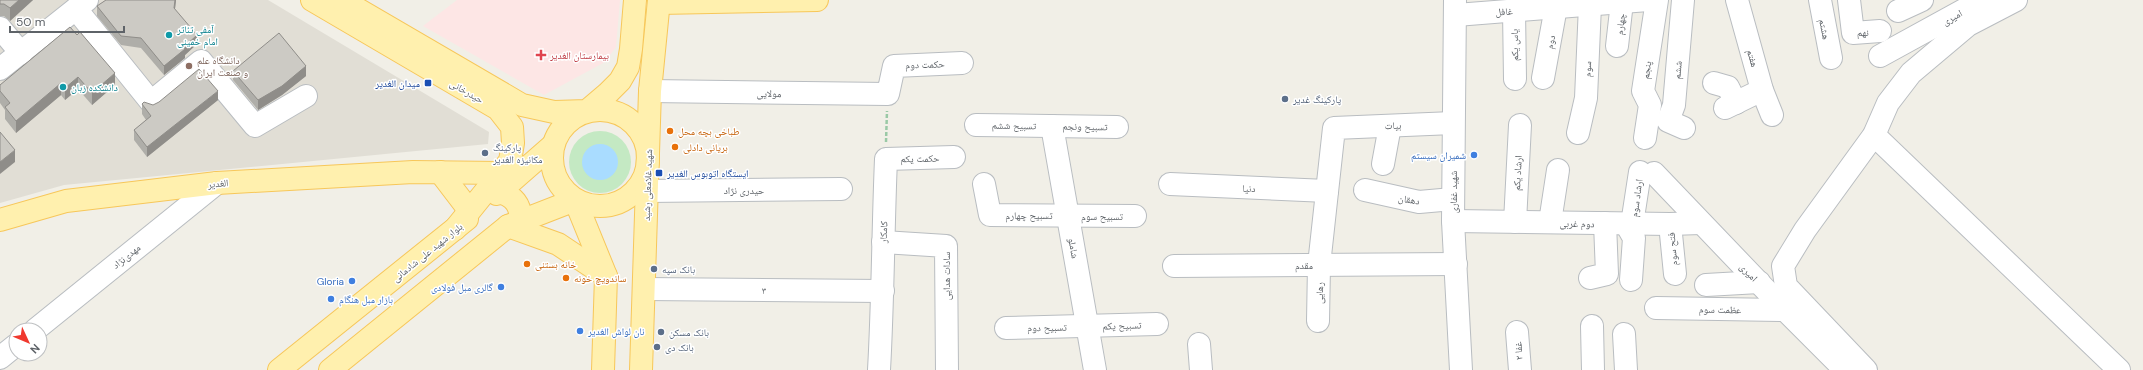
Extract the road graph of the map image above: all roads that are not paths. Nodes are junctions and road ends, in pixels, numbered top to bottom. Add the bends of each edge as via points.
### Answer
1 (312, 0) edge
2 (342, 0) edge
3 (635, 0) edge
4 (817, 0) edge
5 (1657, 0) edge
6 (1682, 0) edge
7 (1820, 0) edge
8 (1849, 0) edge
9 (1922, 0) edge
10 (1982, 0) edge
11 (2016, 0) edge
12 (1635, 1) edge
13 (659, 2) edge
14 (82, 4) edge
15 (1451, 5) edge
16 (1590, 5) junction
17 (1503, 7) edge
18 (1556, 7) junction
19 (1745, 10) edge
20 (1898, 11) dead end
21 (0, 28) edge
22 (1880, 31) dead end
23 (1617, 46) dead end
24 (21, 53) junction
25 (1880, 56) dead end
26 (1831, 58) dead end
27 (962, 63) dead end
28 (0, 68) edge
29 (1543, 78) dead end
30 (1515, 79) dead end
31 (1714, 83) dead end
32 (1762, 90) junction
33 (650, 91) junction
34 (888, 94) joint
35 (306, 96) dead end
36 (587, 111) junction
37 (1772, 115) dead end
38 (1453, 123) junction
39 (976, 125) dead end
40 (1520, 125) dead end
41 (1052, 126) junction
42 (1117, 126) dead end
43 (1390, 126) junction
44 (1334, 128) joint
45 (1684, 128) dead end
46 (1578, 133) dead end
47 (1874, 135) junction
48 (1645, 138) dead end
49 (553, 145) junction
50 (954, 157) dead end
51 (648, 158) junction
52 (886, 159) joint
53 (1383, 164) dead end
54 (1558, 170) dead end
55 (440, 172) junction
56 (1647, 173) joint
57 (501, 182) junction
58 (217, 183) junction
59 (984, 184) dead end
60 (1170, 184) dead end
61 (841, 189) dead end
62 (1365, 190) dead end
63 (647, 191) junction
64 (1327, 191) junction
65 (1453, 199) junction
66 (575, 200) junction
67 (469, 210) junction
68 (1068, 216) junction
69 (1135, 216) dead end
70 (0, 220) edge
71 (1453, 221) junction
72 (1515, 222) junction
73 (1550, 222) junction
74 (514, 223) junction
75 (1701, 223) junction
76 (1621, 224) junction
77 (1670, 224) junction
78 (455, 229) junction
79 (883, 242) junction
80 (1456, 264) junction
81 (1319, 265) junction
82 (1174, 266) dead end
83 (1675, 274) dead end
84 (606, 276) junction
85 (1590, 278) dead end
86 (1631, 280) dead end
87 (1759, 282) junction
88 (1706, 285) dead end
89 (644, 289) junction
90 (883, 291) junction
91 (1656, 308) dead end
92 (1784, 310) junction
93 (1318, 321) dead end
94 (45, 322) edge
95 (1157, 324) dead end
96 (1088, 326) junction
97 (1592, 326) dead end
98 (1006, 328) dead end
99 (1517, 332) dead end
100 (1624, 334) dead end
101 (1199, 344) dead end
102 (8, 352) edge
103 (0, 358) edge
104 (279, 370) edge
105 (330, 370) edge
106 (604, 370) edge
107 (641, 370) edge
108 (878, 370) edge
109 (947, 370) edge
110 (1095, 370) edge
111 (1201, 370) edge
112 (1461, 370) edge
113 (1520, 370) edge
114 (1593, 370) edge
115 (1626, 370) edge
116 (1845, 370) edge
117 (1866, 370) edge
118 (2119, 370) edge

1 - 57 main road, حیدرخانی via 498,109 512,127 513,143 510,160
2 - 36 main road, حیدرخانی via 522,105 554,112
3 - 36 main road via 628,67 620,81
4 - 13 main road
5 - 48 street, پنجم via 1643,91 1650,105
6 - 45 street, ششم via 1674,105 1668,121
7 - 26 street, هشتم
8 - 22 street, نهم via 1853,33
9 - 20 street
10 - 25 street, امیری
11 - 47 street via 1968,25 1911,73 1888,103
12 - 16 street, غافل
12 - 23 street, چهارم
13 - 33 main road, شهید غلامعلی رشید
14 - 24 street
14 - 35 street via 151,102 201,61 255,126
15 - 17 street, غافل
15 - 38 street, شهید غفاری
16 - 18 street, غافل
16 - 46 street, سوم via 1586,98
17 - 18 street, غافل
17 - 30 street, یاس یکم
18 - 29 street, دوم
19 - 32 street, هفتم
21 - 24 street
24 - 28 street
27 - 34 street, حکمت دوم via 894,66
31 - 32 street via 1728,88 1731,106
32 - 37 street, هفتم
33 - 34 street, مولایی
33 - 51 main road, شهید غلامعلی رشید
36 - 49 main road via 572,118
36 - 51 main road via 602,109 616,112 629,119 646,143
38 - 43 street, بیات
38 - 65 street, شهید غفاری
39 - 41 street, تسبیح ششم
40 - 72 street, ارشاد یکم
41 - 42 street, تسبیح ونجم
41 - 68 street, شاملو
43 - 44 street, بیات
43 - 53 street
44 - 64 street, مقدم
47 - 117 street via 1805,230 1783,266 1786,286
47 - 118 street
49 - 57 main road, بلوار شهید علی شادمانی
49 - 66 main road via 551,158 555,176 565,192
50 - 52 street, حکمت یکم
51 - 63 main road, شهید غلامعلی رشید
51 - 66 main road via 642,182 624,200 612,205 599,206
52 - 79 street, کامکار
54 - 73 street
55 - 57 main road, الغدیر
55 - 58 main road, الغدیر
55 - 67 main road
56 - 75 street, امیری
56 - 76 street, ارشاد سوم
57 - 67 main road, حیدرخانی
57 - 74 main road via 520,210
57 - 78 main road, بلوار شهید علی شادمانی
58 - 70 main road, الغدیر via 66,201
58 - 94 street, مهدی‌نژاد
59 - 68 street, تسبیح چهارم via 990,215
60 - 64 street, دنیا
61 - 63 street, حیدری نژاد
62 - 65 street, دهقان via 1419,202
63 - 89 main road, شهید غلامعلی رشید
64 - 81 street, مقدم
65 - 71 street, شهید غفاری
66 - 74 main road
66 - 84 main road
67 - 78 main road, حیدرخانی
68 - 69 street, تسبیح سوم
68 - 96 street, شاملو
71 - 72 street, دوم غربی
71 - 80 street, شهید غفاری
72 - 73 street, دوم غربی
73 - 76 street, دوم غربی
74 - 84 main road via 558,244
74 - 105 main road
75 - 77 street, دوم غربی
75 - 87 street, امیری
76 - 77 street, دوم غربی
76 - 85 street, ارشاد سوم via 1607,274
76 - 86 street via 1634,238
77 - 83 street, فتح سوم
78 - 104 main road, بلوار شهید علی شادمانی
79 - 90 street, کامکار
79 - 109 street, سادات هدایی via 946,246
80 - 81 street
80 - 112 street, شهید غفاری
81 - 82 street, مقدم
81 - 93 street, رهایی
84 - 106 main road
87 - 88 street
87 - 92 street, امیری
89 - 90 street, ۳
89 - 107 main road, شهید غلامعلی رشید
90 - 108 street, کامکار
91 - 92 street, عظمت سوم
92 - 116 street, امیری
95 - 96 street, تسبیح یکم
96 - 98 street, تسبیح دوم
96 - 110 street, شاملو
97 - 114 street
99 - 113 street, غفا ۲
100 - 115 street
101 - 111 street
102 - 103 street

